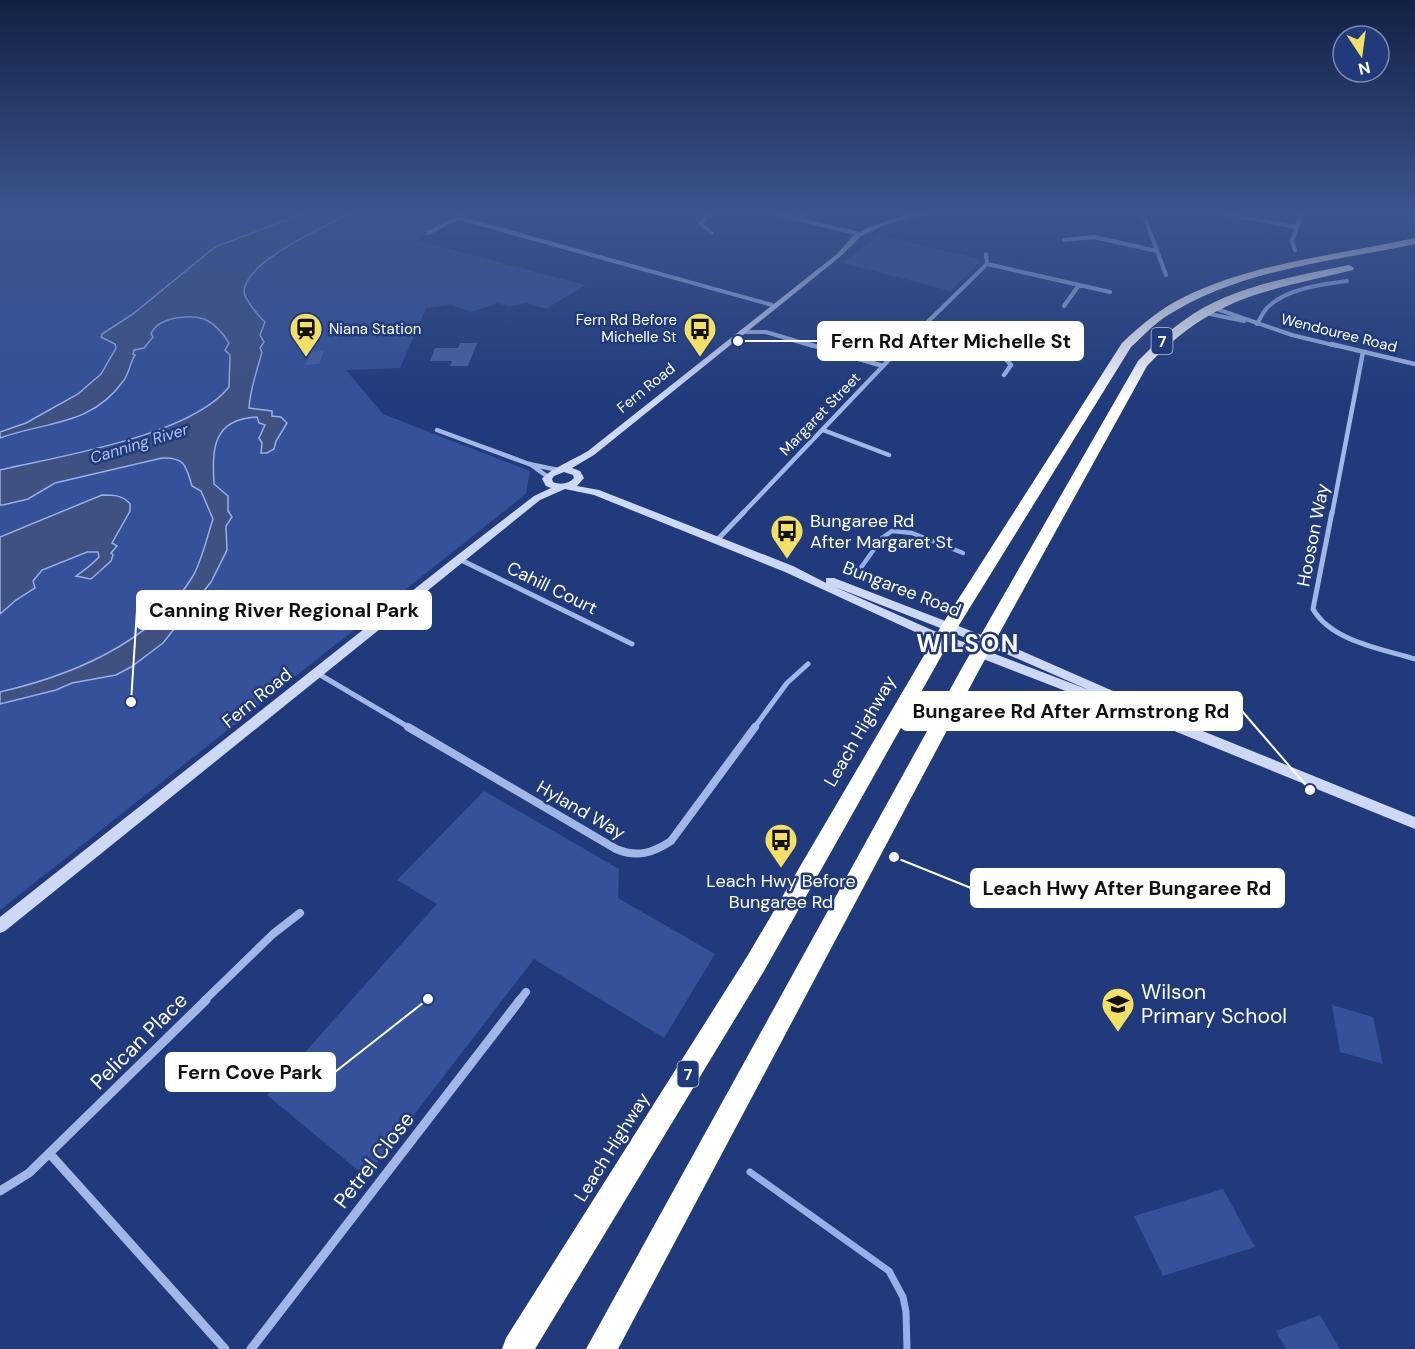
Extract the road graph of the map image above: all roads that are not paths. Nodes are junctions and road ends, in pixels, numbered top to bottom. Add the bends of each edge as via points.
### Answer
1 (667, 276) edge
2 (814, 276) edge
3 (975, 276) edge
4 (1039, 276) edge
5 (1259, 276) edge
6 (1318, 276) edge
7 (1347, 281) dead end
8 (1079, 285) junction
9 (1110, 292) dead end
10 (771, 305) junction
11 (1064, 306) dead end
12 (1206, 310) junction
13 (1257, 324) junction
14 (1143, 331) junction
15 (741, 332) junction
16 (915, 333) junction
17 (1363, 352) junction
18 (1415, 364) edge
19 (883, 366) junction
20 (1004, 375) dead end
21 (823, 429) junction
22 (437, 430) dead end
23 (591, 453) junction
24 (889, 454) dead end
25 (529, 464) junction
26 (561, 469) junction
27 (578, 476) junction
28 (547, 479) junction
29 (564, 487) junction
30 (596, 492) junction
31 (537, 498) junction
32 (717, 540) junction
33 (459, 559) junction
34 (946, 633) junction
35 (632, 644) dead end
36 (983, 648) junction
37 (1415, 659) edge
38 (808, 664) dead end
39 (317, 673) junction
40 (1415, 823) edge
41 (300, 913) dead end
42 (0, 926) edge
43 (526, 992) dead end
44 (50, 1154) junction
45 (0, 1191) edge
46 (225, 1349) edge
47 (251, 1349) edge
48 (517, 1349) edge
49 (600, 1349) edge

1 - 10 street
2 - 10 street, Fern Road
3 - 16 street, Margaret Street
4 - 8 street
5 - 14 highway, Leach Highway / 7 via 1228,283 1182,303 1160,315
6 - 12 highway, 7 via 1248,292
7 - 13 street via 1276,301
8 - 9 street
8 - 11 street
10 - 15 street, Fern Road
12 - 13 street, Wendouree Road
12 - 13 street, Wendouree Road via 1233,313
12 - 14 highway via 1189,307
12 - 36 highway, 7 via 1168,336 1142,363
13 - 17 street, Wendouree Road
14 - 34 highway, Leach Highway / 7 via 1118,356
15 - 19 street via 756,331
15 - 23 street, Fern Road
16 - 19 street, Margaret Street
16 - 20 street via 1005,358 1011,364
17 - 18 street, Wendouree Road
17 - 37 street, Hooson Way via 1313,609 1319,621 1332,629
19 - 21 street, Margaret Street
21 - 24 street
21 - 32 street, Margaret Street
22 - 25 street
23 - 26 street, Fern Road
23 - 27 street, Fern Road
25 - 26 street
25 - 28 street
26 - 27 street
26 - 28 street, Fern Road
27 - 29 street, Fern Road via 575,483
27 - 30 street, Bungaree Road
28 - 29 street, Bungaree Road
28 - 31 street, Fern Road
29 - 30 street, Bungaree Road
29 - 31 street, Fern Road
30 - 32 street, Bungaree Road
31 - 33 street, Fern Road
32 - 34 street, Bungaree Road via 882,613
33 - 35 street, Cahill Court
33 - 39 street, Fern Road
34 - 36 street, Bungaree Road
34 - 48 highway, Leach Highway / 7 via 756,963
36 - 40 street, Bungaree Road via 1142,716
36 - 49 highway, 7
38 - 39 street, Hyland Way via 787,683 670,841 656,851 638,855 616,849
39 - 42 street, Fern Road
41 - 44 street, Pelican Place via 273,934
43 - 47 street, Petrel Close
44 - 45 street, Pelican Place via 30,1173
44 - 46 street

